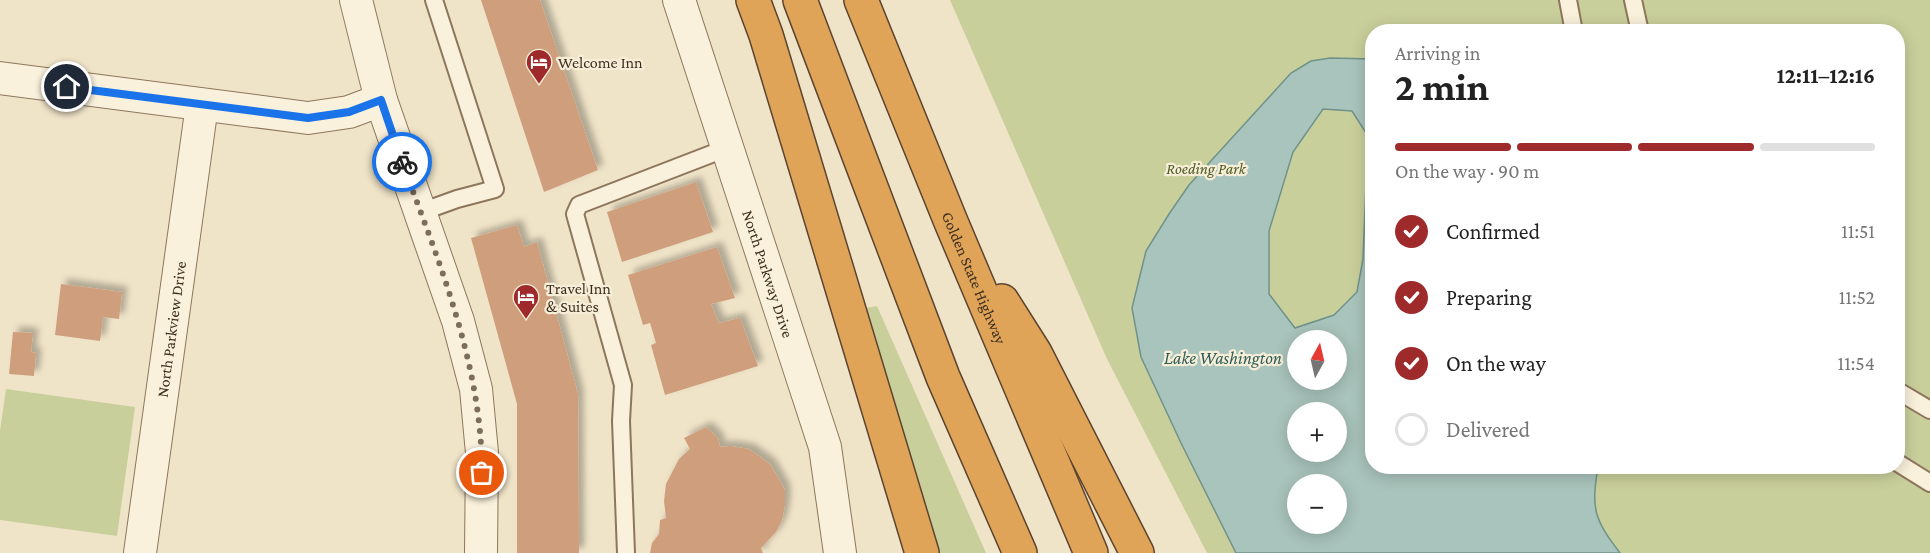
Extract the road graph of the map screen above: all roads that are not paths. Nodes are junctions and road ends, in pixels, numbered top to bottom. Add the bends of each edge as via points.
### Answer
1 (356, 0) edge
2 (434, 0) edge
3 (679, 0) edge
4 (753, 0) edge
5 (800, 0) edge
6 (861, 0) edge
7 (1568, 0) edge
8 (1633, 0) edge
9 (1572, 24) edge
10 (1639, 24) edge
11 (0, 78) edge
12 (381, 100) junction
13 (202, 105) junction
14 (727, 148) junction
15 (420, 212) junction
16 (951, 222) junction
17 (1905, 395) edge
18 (1930, 410) edge
19 (1905, 467) edge
20 (1930, 483) edge
21 (140, 553) edge
22 (481, 553) edge
23 (626, 553) edge
24 (840, 553) edge
25 (922, 553) edge
26 (1020, 553) edge
27 (1091, 553) edge
28 (1137, 553) edge

1 - 12 street
2 - 15 lane via 495,189
3 - 14 street, North Parkway Drive
4 - 25 highway
5 - 26 highway via 943,376
6 - 16 highway, Golden State Highway
7 - 9 lane
8 - 10 lane
11 - 13 street
12 - 13 street via 349,112 308,118
12 - 15 street
13 - 21 street, North Parkview Drive
14 - 23 lane via 579,205 575,214 623,385
14 - 24 street, North Parkway Drive via 825,447
15 - 22 street via 458,321 476,389 482,453
16 - 27 highway, Golden State Highway
16 - 28 highway via 1035,354
17 - 18 lane
19 - 20 lane

